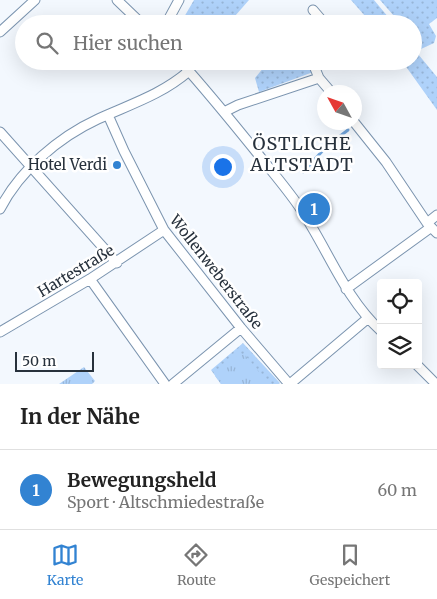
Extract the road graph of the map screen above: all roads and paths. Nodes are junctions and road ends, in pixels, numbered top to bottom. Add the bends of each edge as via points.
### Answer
1 (35, 0) edge
2 (117, 0) edge
3 (179, 0) edge
4 (313, 10) dead end
5 (19, 15) edge
6 (133, 15) edge
7 (171, 15) edge
8 (317, 15) edge
9 (15, 18) edge
10 (0, 32) edge
11 (316, 70) edge
12 (189, 71) joint
13 (319, 78) junction
14 (325, 85) edge
15 (224, 112) junction
16 (108, 115) junction
17 (360, 130) edge
18 (0, 132) edge
19 (31, 167) junction
20 (0, 209) edge
21 (437, 215) edge
22 (431, 228) edge
23 (164, 230) junction
24 (117, 263) junction
25 (90, 279) junction
26 (346, 289) junction
27 (367, 319) junction
28 (241, 328) junction
29 (377, 328) edge
30 (0, 332) edge
31 (420, 369) edge
32 (165, 384) edge
33 (173, 384) edge
34 (290, 384) edge
35 (436, 384) edge

1 - 5 street
2 - 6 street
3 - 7 street
4 - 8 street
9 - 10 street
11 - 13 street
12 - 15 street
12 - 16 street via 156,94
13 - 14 street
13 - 15 street
15 - 26 street via 302,211
16 - 19 street via 70,134
16 - 23 street, Wollenweberstraße
17 - 22 street
18 - 19 street
19 - 20 street
19 - 24 street
21 - 22 street
22 - 26 street
23 - 24 street, Hartestraße
23 - 28 street, Wollenweberstraße
24 - 25 street, Hartestraße
25 - 30 street, Hartestraße
25 - 32 street
26 - 27 street
27 - 29 street
27 - 34 street
28 - 33 street
28 - 34 street, Wollenweberstraße
31 - 35 street

